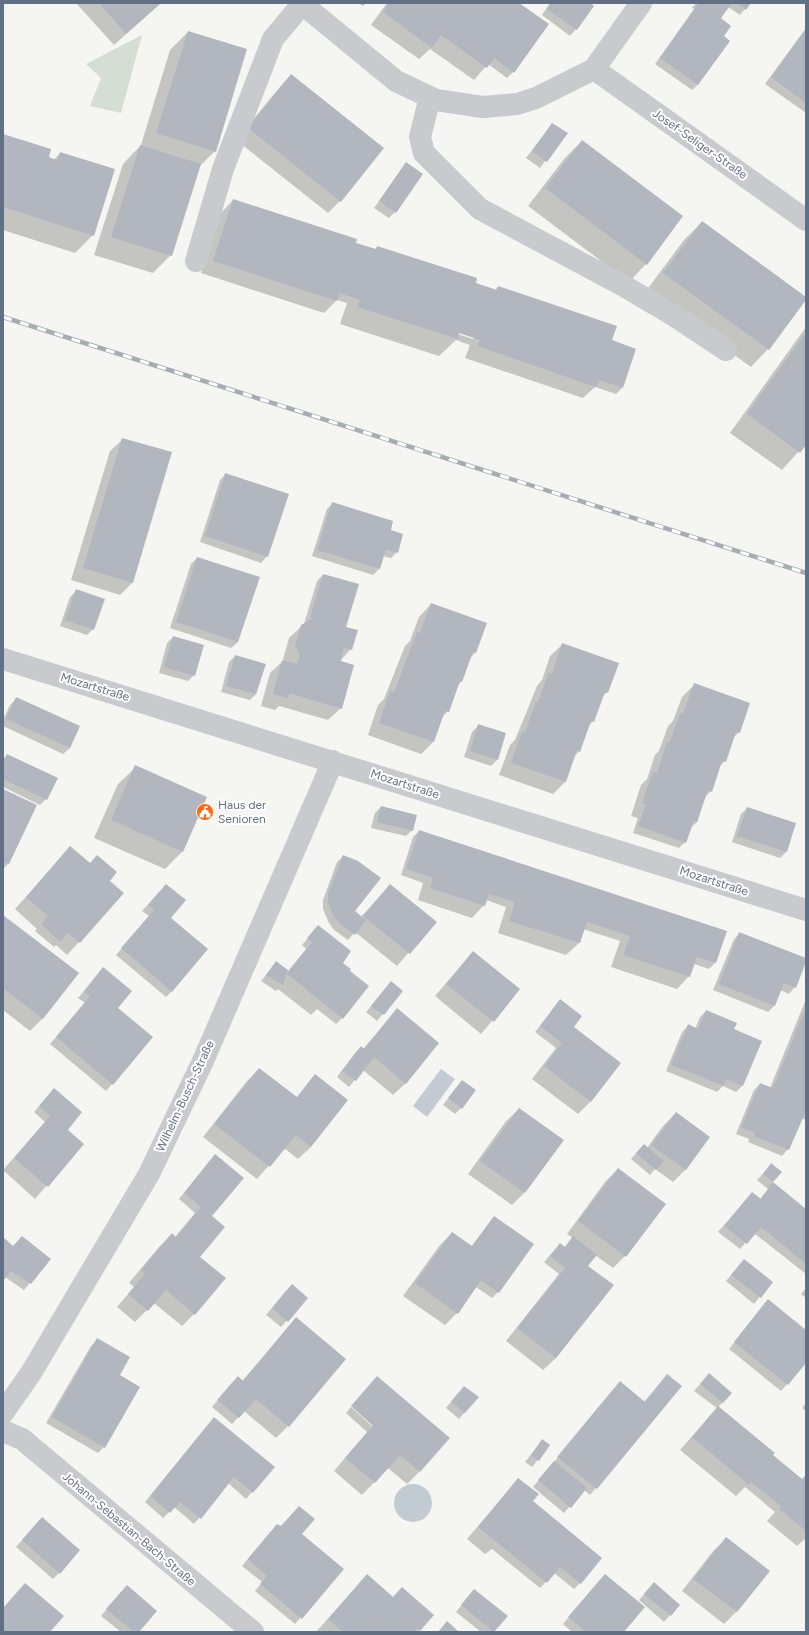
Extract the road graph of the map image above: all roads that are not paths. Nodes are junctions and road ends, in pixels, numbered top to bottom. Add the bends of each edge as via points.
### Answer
1 (302, 3) edge
2 (641, 3) edge
3 (594, 69) junction
4 (430, 97) junction
5 (806, 220) edge
6 (196, 261) dead end
7 (726, 350) dead end
8 (3, 659) edge
9 (333, 761) junction
10 (806, 910) edge
11 (3, 1413) edge
12 (3, 1431) edge
13 (252, 1632) edge

1 - 4 street via 396,81
1 - 6 street via 273,39 223,169
2 - 3 street
3 - 4 street via 536,98 517,104 483,107
3 - 5 street, Josef-Seliger-Straße
4 - 7 street via 420,137 424,153 480,210 624,286 673,314
8 - 9 street, Mozartstraße
9 - 10 street, Mozartstraße
9 - 11 street, Wilhelm-Busch-Straße via 209,1048 149,1174 31,1374
12 - 13 street, Johann-Sebastian-Bach-Straße via 22,1439

